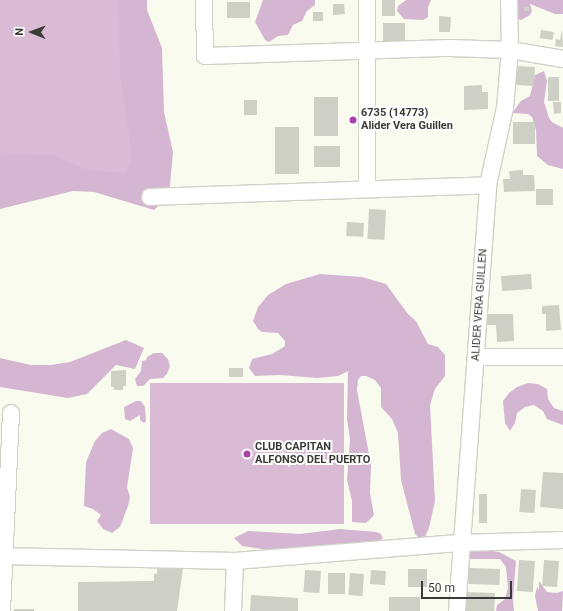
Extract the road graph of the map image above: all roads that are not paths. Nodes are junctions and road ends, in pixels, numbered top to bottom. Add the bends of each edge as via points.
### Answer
1 (204, 0) edge
2 (367, 0) edge
3 (509, 0) edge
4 (510, 50) junction
5 (368, 51) junction
6 (563, 59) edge
7 (488, 184) junction
8 (367, 189) junction
9 (150, 197) dead end
10 (563, 356) edge
11 (476, 357) junction
12 (11, 412) dead end
13 (563, 540) edge
14 (461, 543) junction
15 (2, 556) edge
16 (235, 561) junction
17 (2, 611) edge
18 (233, 611) edge
19 (457, 611) edge

1 - 5 street via 205,56
2 - 5 street
3 - 4 street, ALIDER VERA GUILLEN
4 - 5 street via 450,48
4 - 6 street
4 - 7 street, ALIDER VERA GUILLEN via 506,108
5 - 8 street
7 - 8 street
7 - 11 street, ALIDER VERA GUILLEN
8 - 9 street
10 - 11 street
11 - 14 street, ALIDER VERA GUILLEN
12 - 15 street
13 - 14 street
14 - 16 street
14 - 19 street, ALIDER VERA GUILLEN
15 - 16 street
15 - 17 street
16 - 18 street

